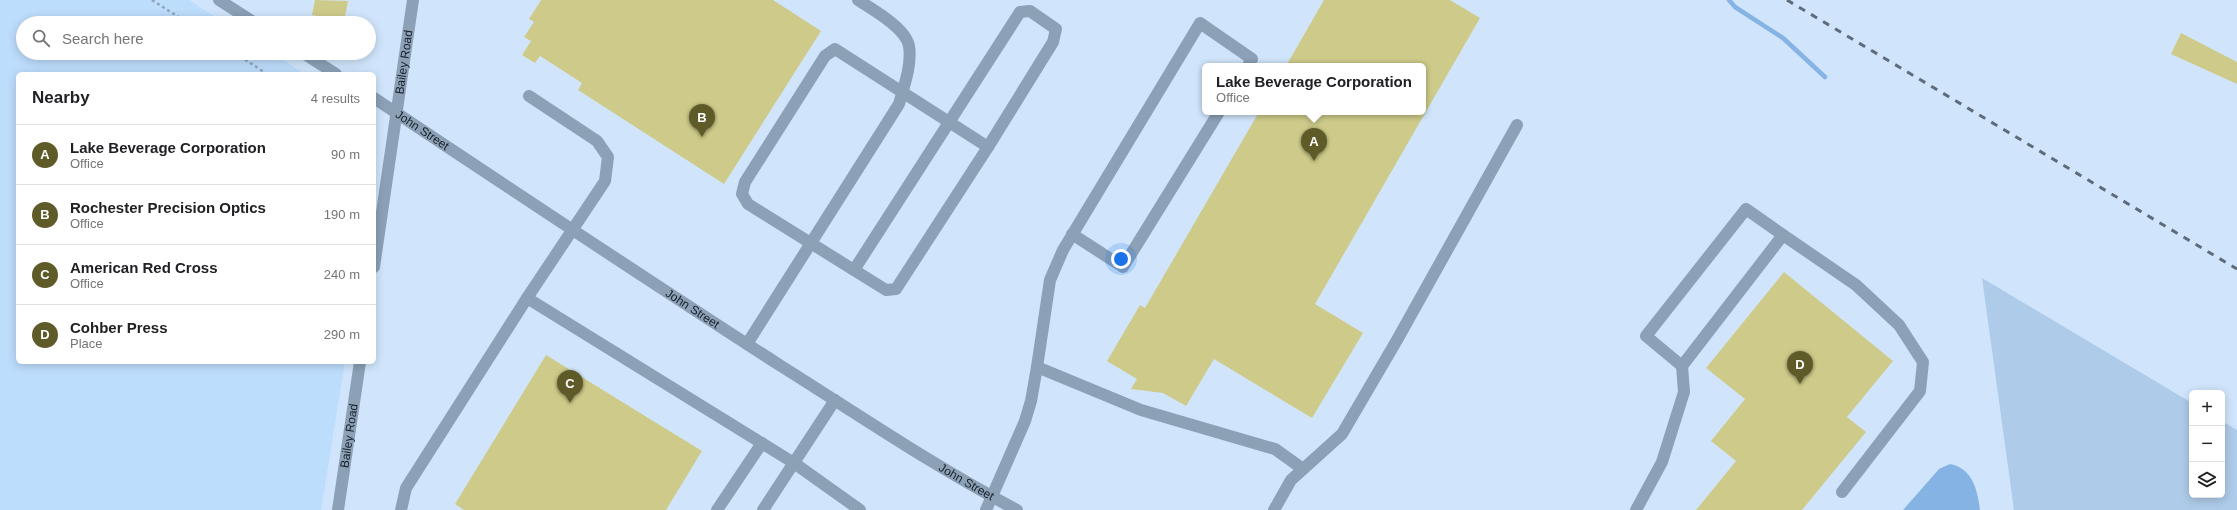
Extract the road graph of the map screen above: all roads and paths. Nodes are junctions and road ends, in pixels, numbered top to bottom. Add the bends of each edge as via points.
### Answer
1 (152, 0) edge
2 (219, 0) edge
3 (413, 0) edge
4 (858, 0) edge
5 (177, 16) edge
6 (244, 16) edge
7 (246, 60) edge
8 (314, 60) edge
9 (1250, 63) edge
10 (264, 72) edge
11 (333, 72) edge
12 (902, 91) junction
13 (529, 96) dead end
14 (376, 99) edge
15 (396, 113) junction
16 (1217, 115) edge
17 (949, 122) junction
18 (1517, 125) dead end
19 (988, 147) junction
20 (572, 232) junction
21 (1072, 234) junction
22 (1783, 235) junction
23 (810, 243) junction
24 (376, 253) edge
25 (854, 270) junction
26 (527, 298) junction
27 (747, 344) junction
28 (360, 364) edge
29 (1682, 366) junction
30 (1037, 367) junction
31 (835, 400) junction
32 (762, 443) junction
33 (794, 463) junction
34 (1303, 469) junction
35 (1842, 492) dead end
36 (991, 496) junction
37 (338, 510) edge
38 (401, 510) edge
39 (717, 510) edge
40 (763, 510) edge
41 (860, 510) edge
42 (986, 510) edge
43 (1017, 510) edge
44 (1274, 510) edge
45 (1636, 510) edge

1 - 5 path
2 - 6 street
3 - 15 street, Bailey Road
4 - 12 street via 894,24 909,46 908,71
7 - 10 path
8 - 11 street
9 - 21 street via 1252,59 1200,23
12 - 17 street
12 - 23 street via 899,104
12 - 23 street via 834,49 825,56 745,182 742,194 748,204
13 - 20 street via 597,141 608,157 605,181
14 - 15 street, John Street
15 - 20 street, John Street
15 - 24 street, Bailey Road
16 - 21 street via 1123,267
17 - 19 street
17 - 19 street via 1020,12 1030,11 1056,29 1053,42
17 - 25 street
18 - 34 street via 1398,340 1342,434
19 - 25 street via 896,289 886,290
20 - 26 street
20 - 27 street, John Street
21 - 30 street via 1050,280
22 - 29 street
22 - 29 street via 1746,209 1646,336
22 - 35 street via 1856,285 1899,325 1923,362 1920,391
23 - 25 street
23 - 27 street
26 - 32 street
26 - 38 street via 406,488
27 - 31 street, John Street
28 - 37 street, Bailey Road
29 - 45 street via 1684,392 1662,462
30 - 34 street via 1141,410 1275,449
30 - 36 street via 1032,401 1025,421
31 - 33 street
31 - 36 street, John Street
32 - 33 street
32 - 39 street
33 - 40 street
33 - 41 street
34 - 44 street via 1291,480
36 - 42 street
36 - 43 street, John Street

